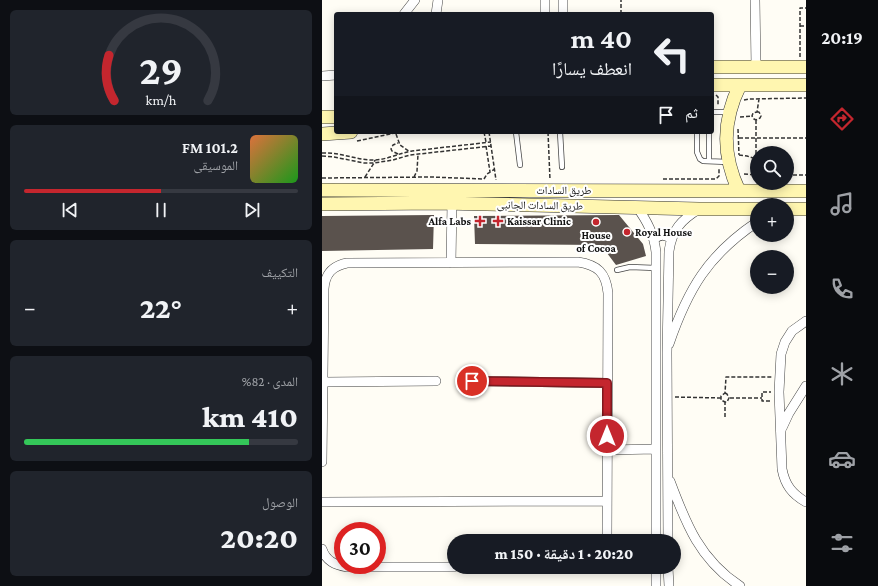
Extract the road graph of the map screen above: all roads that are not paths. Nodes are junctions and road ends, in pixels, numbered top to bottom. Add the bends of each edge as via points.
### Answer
1 (415, 0) edge
2 (438, 0) edge
3 (545, 0) edge
4 (563, 0) edge
5 (755, 0) edge
6 (406, 12) edge
7 (436, 12) edge
8 (545, 12) edge
9 (563, 12) edge
10 (714, 67) edge
11 (756, 67) junction
12 (803, 67) edge
13 (334, 75) edge
14 (322, 76) edge
15 (740, 85) junction
16 (806, 85) edge
17 (714, 90) edge
18 (714, 112) edge
19 (728, 113) junction
20 (322, 117) edge
21 (334, 117) edge
22 (322, 134) edge
23 (516, 134) edge
24 (560, 134) edge
25 (697, 134) edge
26 (709, 134) edge
27 (352, 137) edge
28 (709, 161) junction
29 (724, 162) junction
30 (520, 165) dead end
31 (562, 167) dead end
32 (547, 185) junction
33 (322, 190) edge
34 (372, 190) junction
35 (739, 191) junction
36 (806, 191) edge
37 (452, 203) junction
38 (322, 204) edge
39 (356, 204) junction
40 (572, 206) junction
41 (636, 208) junction
42 (699, 209) junction
43 (750, 209) edge
44 (794, 209) edge
45 (806, 209) edge
46 (750, 227) edge
47 (671, 239) junction
48 (654, 240) junction
49 (451, 263) junction
50 (656, 268) junction
51 (617, 270) dead end
52 (806, 321) edge
53 (666, 353) junction
54 (436, 381) dead end
55 (472, 381) dead end
56 (323, 382) junction
57 (607, 383) junction
58 (806, 386) edge
59 (667, 420) junction
60 (656, 421) junction
61 (780, 431) junction
62 (607, 450) junction
63 (656, 450) junction
64 (322, 462) edge
65 (668, 474) junction
66 (607, 501) junction
67 (322, 502) edge
68 (806, 502) edge
69 (607, 534) edge
70 (656, 534) edge
71 (668, 534) edge
72 (322, 549) edge
73 (447, 567) edge
74 (656, 574) edge
75 (668, 574) edge
76 (670, 574) edge
77 (656, 586) edge
78 (669, 586) edge
79 (675, 586) edge
80 (740, 586) edge

1 - 6 street
2 - 7 street
3 - 8 street
4 - 9 street
5 - 11 street
10 - 11 main road
11 - 12 main road
13 - 14 street
15 - 16 main road
15 - 17 main road
15 - 19 main road
18 - 19 lane
19 - 29 main road
20 - 21 main road
22 - 27 main road
23 - 30 lane
24 - 31 lane
25 - 28 lane via 698,157
26 - 28 lane
28 - 29 lane
29 - 35 main road
32 - 34 main road, طريق السادات
32 - 35 main road, طريق السادات
32 - 40 main road
33 - 34 main road, طريق السادات
34 - 39 main road
35 - 36 main road, طريق السادات
37 - 39 main road, طريق السادات الجانبى
37 - 40 main road, طريق السادات الجانبى
37 - 49 street
38 - 39 main road, طريق السادات الجانبى
40 - 41 main road, طريق السادات الجانبى
41 - 42 main road, طريق السادات الجانبى
41 - 48 street via 644,217
42 - 43 main road, طريق السادات الجانبى
42 - 47 street via 687,216
44 - 45 main road
46 - 53 street via 729,243 691,290
47 - 48 street via 662,235
47 - 53 street
48 - 50 street
49 - 56 street via 347,263 333,268 325,281
49 - 57 street via 578,262 588,263 596,268 603,275 608,293
50 - 51 lane via 630,267
50 - 60 street
52 - 61 street via 792,332 781,354
53 - 59 street
54 - 56 street
55 - 57 street
56 - 64 street
57 - 62 street
58 - 61 street
59 - 60 street
59 - 65 street
60 - 63 street
61 - 68 street via 784,480 797,497
62 - 63 street
62 - 66 street
63 - 70 street
65 - 71 street
65 - 80 street via 696,542 720,571
66 - 67 street
66 - 69 street
72 - 73 street via 333,564 347,567
74 - 77 street
75 - 78 street
76 - 79 street

